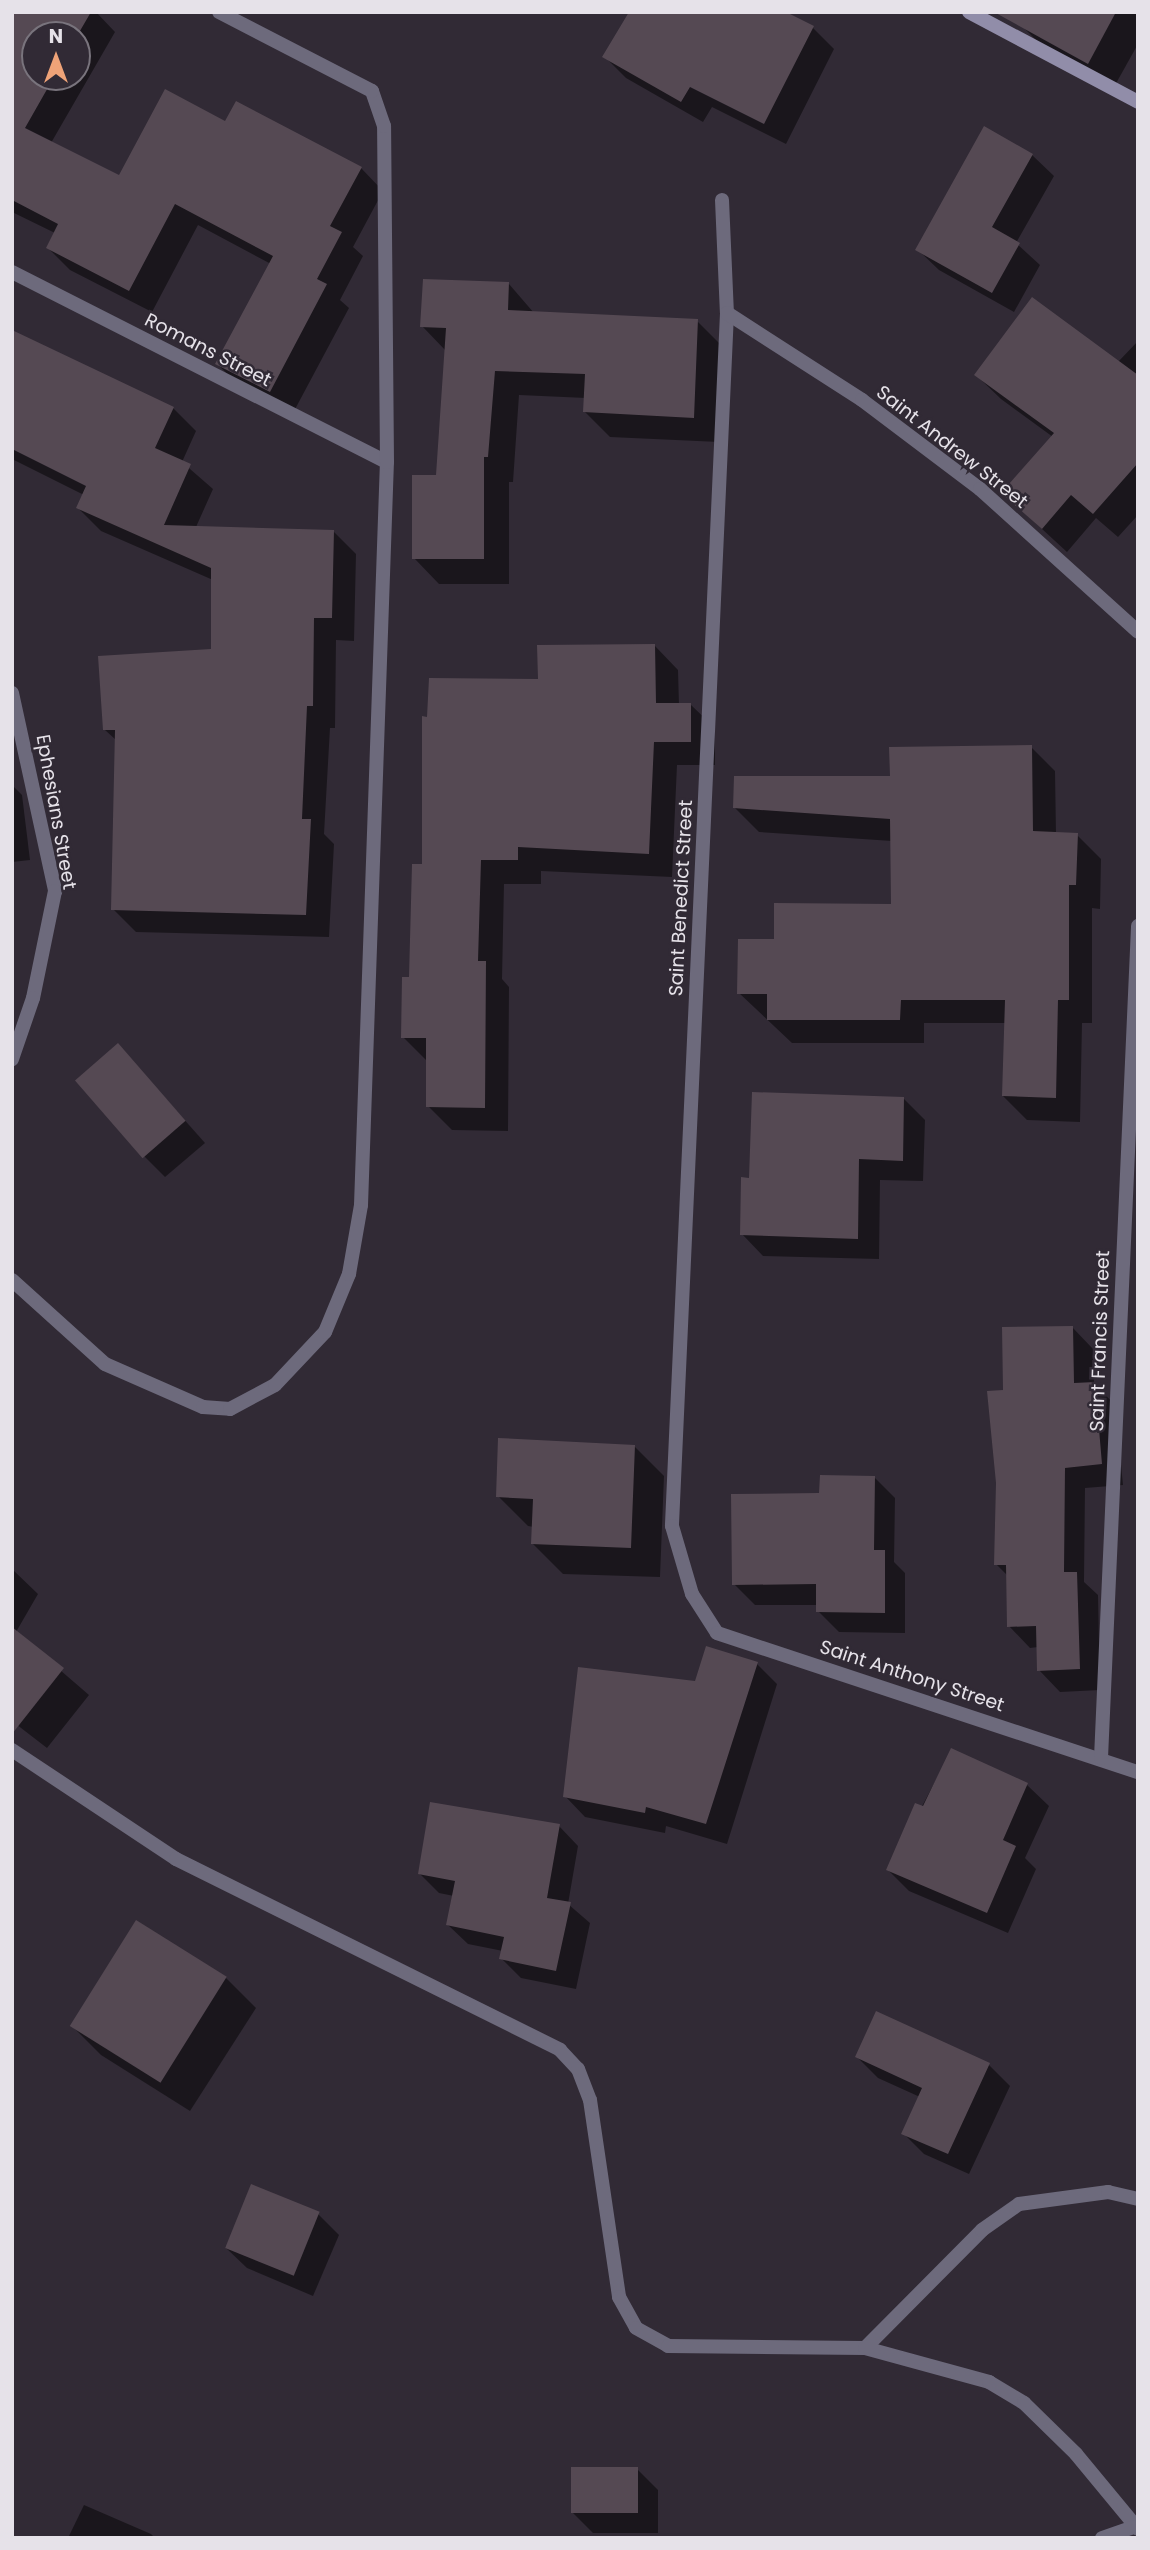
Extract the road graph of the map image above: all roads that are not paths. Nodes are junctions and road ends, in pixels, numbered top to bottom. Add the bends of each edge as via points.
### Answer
1 (219, 12) edge
2 (969, 12) edge
3 (1138, 103) edge
4 (722, 200) dead end
5 (12, 272) edge
6 (727, 313) junction
7 (387, 462) junction
8 (1138, 632) edge
9 (12, 693) edge
10 (1138, 926) edge
11 (12, 1059) edge
12 (12, 1280) edge
13 (692, 1594) joint
14 (12, 1750) edge
15 (1101, 1758) junction
16 (1138, 1772) edge
17 (1138, 2199) edge
18 (865, 2348) junction
19 (1136, 2528) edge
20 (1102, 2538) edge

1 - 7 street via 372,91 384,125
2 - 3 main road
4 - 6 street, Saint Benedict Street
5 - 7 street, Romans Street
6 - 8 street, Saint Andrew Street via 862,400 980,489
6 - 13 street, Saint Benedict Street via 672,1525
7 - 12 street via 361,1205 349,1274 325,1332 275,1385 230,1409 203,1408 105,1364
9 - 11 street, Ephesians Street via 55,891 33,998
10 - 15 street, Saint Francis Street
13 - 15 street, Saint Anthony Street via 717,1633
14 - 18 street via 176,1859 560,2050 578,2069 590,2100 619,2297 636,2328 668,2346
15 - 16 street, Saint Anthony Street
17 - 18 street via 1108,2192 1019,2204 982,2230
18 - 19 street via 989,2382 1024,2403 1076,2454
19 - 20 street

